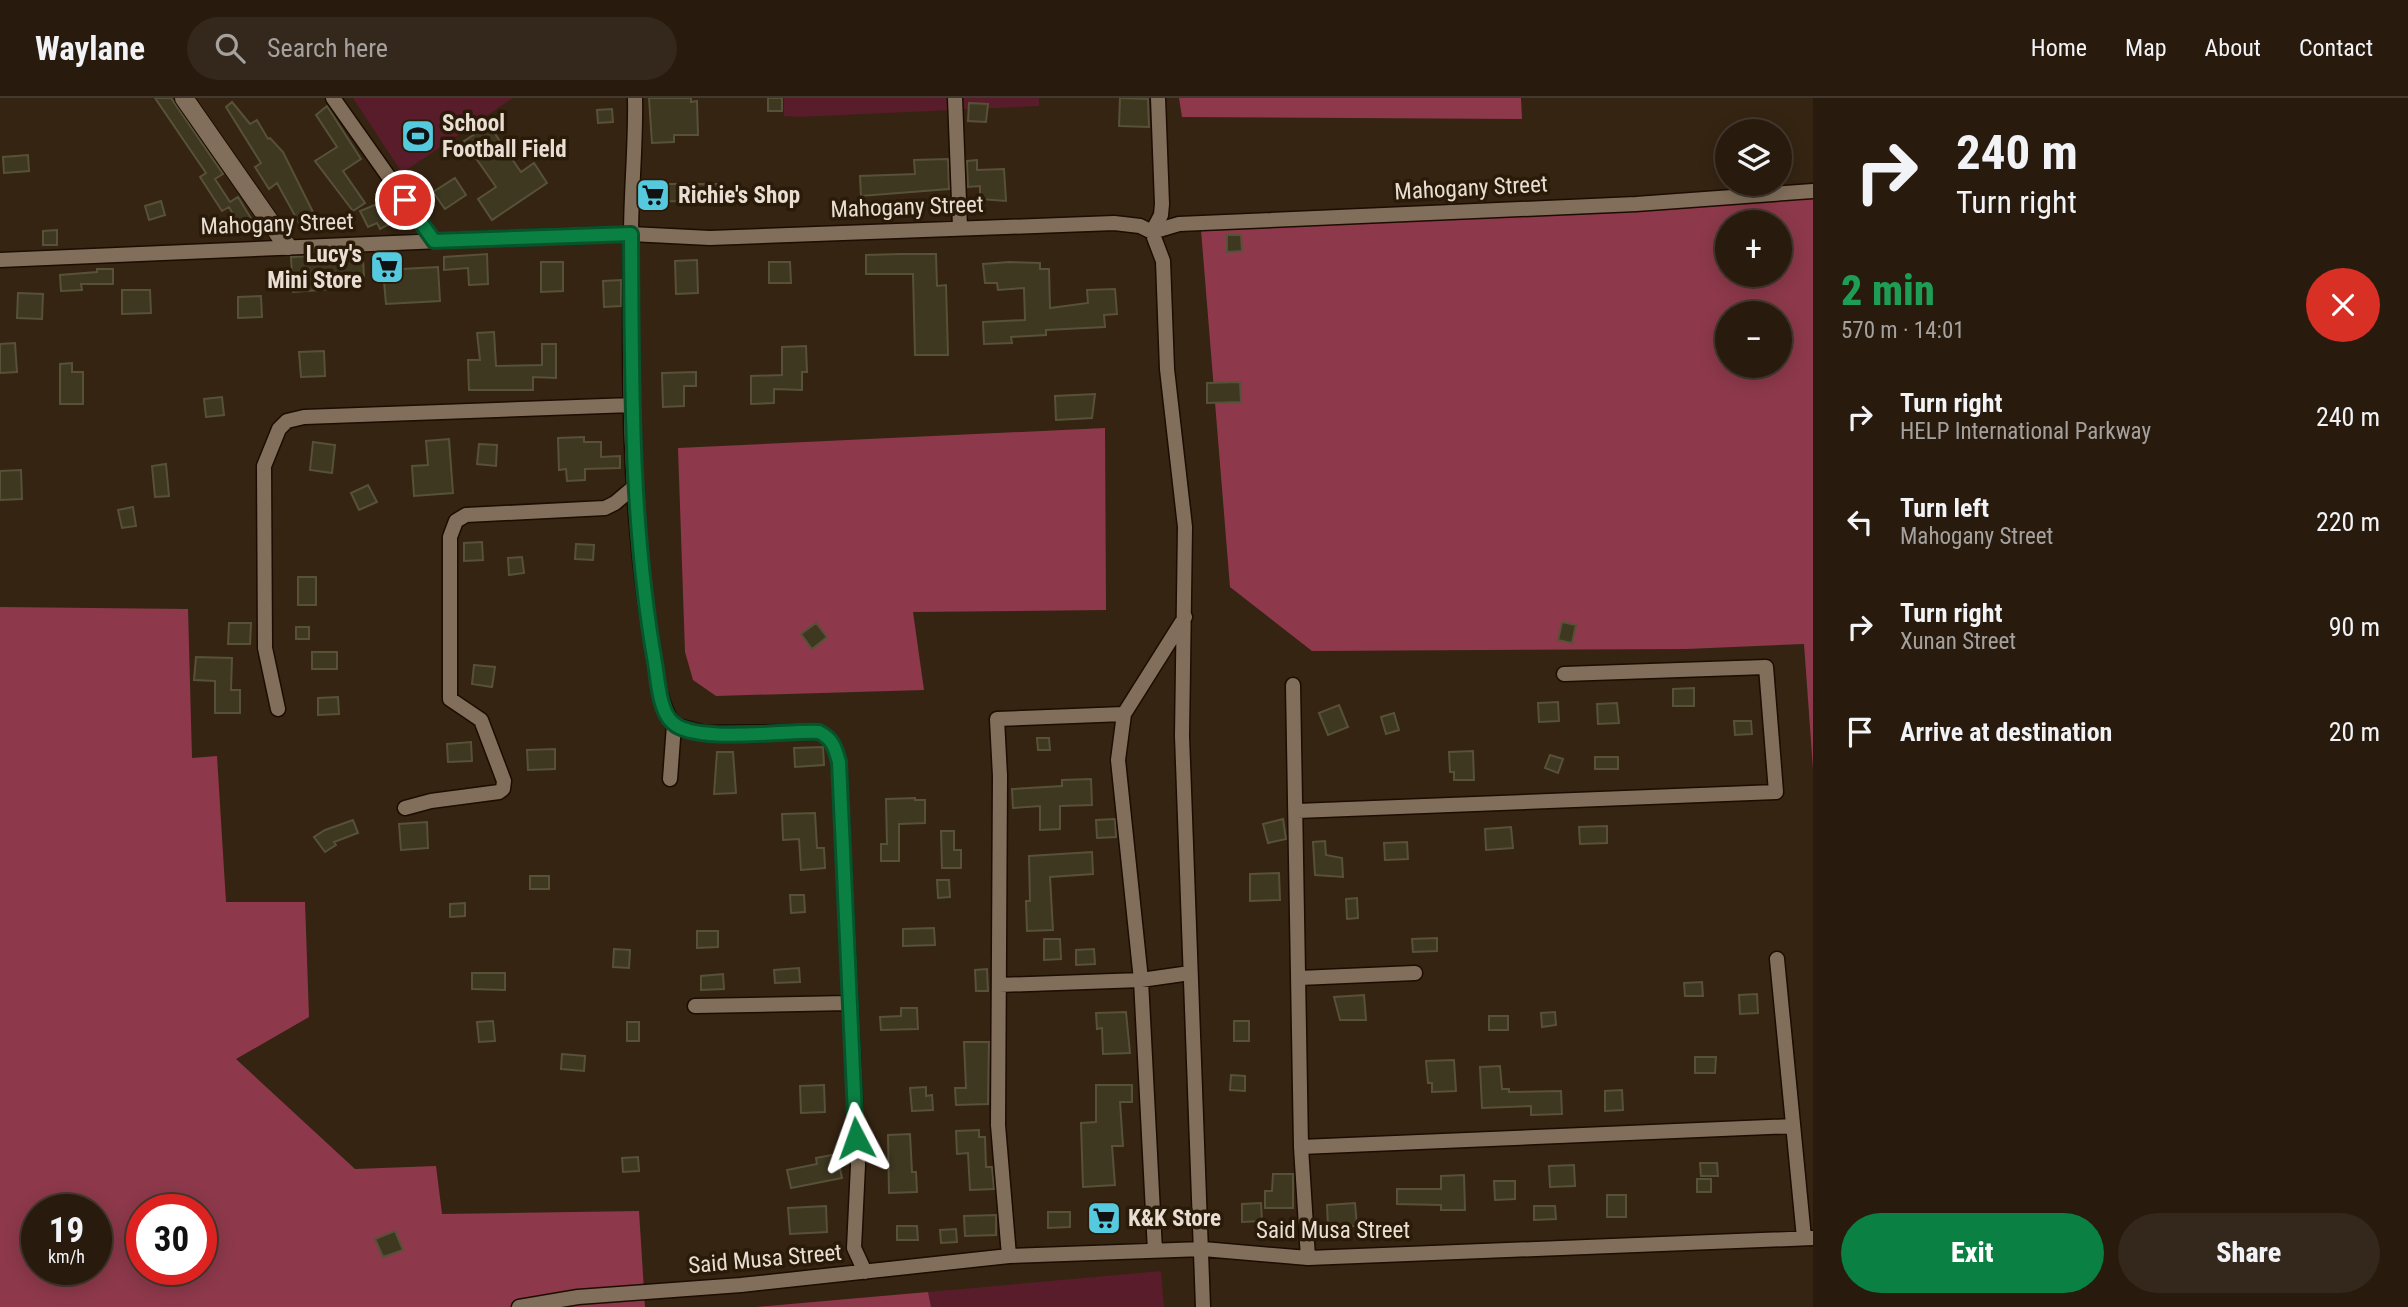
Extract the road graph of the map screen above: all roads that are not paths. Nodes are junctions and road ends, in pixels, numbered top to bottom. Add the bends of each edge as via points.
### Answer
1 (184, 98) edge
2 (333, 98) edge
3 (635, 98) edge
4 (955, 98) edge
5 (1158, 98) edge
6 (1813, 191) edge
7 (960, 227) junction
8 (1152, 232) junction
9 (631, 234) junction
10 (434, 241) junction
11 (287, 246) junction
12 (0, 260) edge
13 (632, 405) junction
14 (635, 486) junction
15 (1186, 615) junction
16 (1564, 674) dead end
17 (1293, 685) dead end
18 (278, 709) dead end
19 (1124, 714) junction
20 (674, 725) junction
21 (670, 779) dead end
22 (405, 808) dead end
23 (1297, 811) junction
24 (1777, 959) dead end
25 (1190, 973) junction
26 (1415, 973) dead end
27 (1299, 978) junction
28 (1141, 980) junction
29 (999, 985) junction
30 (848, 1003) junction
31 (695, 1006) dead end
32 (1793, 1126) junction
33 (1301, 1147) junction
34 (1808, 1238) edge
35 (1203, 1249) junction
36 (1155, 1251) junction
37 (1009, 1255) junction
38 (1308, 1258) junction
39 (865, 1272) junction
40 (519, 1307) edge
41 (1203, 1307) edge

1 - 11 street
2 - 10 street
3 - 9 street
4 - 7 street
5 - 8 street via 1162,204
6 - 8 street, Mahogany Street via 1636,204 1179,224
7 - 8 street, Mahogany Street via 1114,223
7 - 9 street, Mahogany Street via 710,238
8 - 15 street via 1163,261 1167,369 1185,527
9 - 10 street, Mahogany Street
9 - 13 street
10 - 11 street, Mahogany Street
11 - 12 street, Mahogany Street
13 - 14 street
13 - 18 street via 287,421 264,466 265,648
14 - 20 street via 645,606 660,693
14 - 22 street via 605,508 466,515 456,521 450,537 450,699 474,713 487,728 503,789
15 - 19 street
15 - 25 street via 1182,736
16 - 23 street via 1766,667 1776,792
17 - 23 street
19 - 28 street via 1118,760
19 - 29 street via 997,719
20 - 21 street
20 - 30 street via 705,733 803,731 830,737 839,762
23 - 27 street
24 - 32 street
25 - 28 street
25 - 35 street
26 - 27 street
27 - 33 street
28 - 29 street
28 - 36 street
29 - 37 street via 998,1125
30 - 31 street
30 - 39 street via 858,1165 854,1248
32 - 33 street
32 - 34 street
33 - 38 street
34 - 38 street, Said Musa Street
35 - 36 street, Said Musa Street
35 - 38 street, Said Musa Street
35 - 41 street
36 - 37 street, Said Musa Street
37 - 39 street, Said Musa Street
39 - 40 street, Said Musa Street via 578,1297

